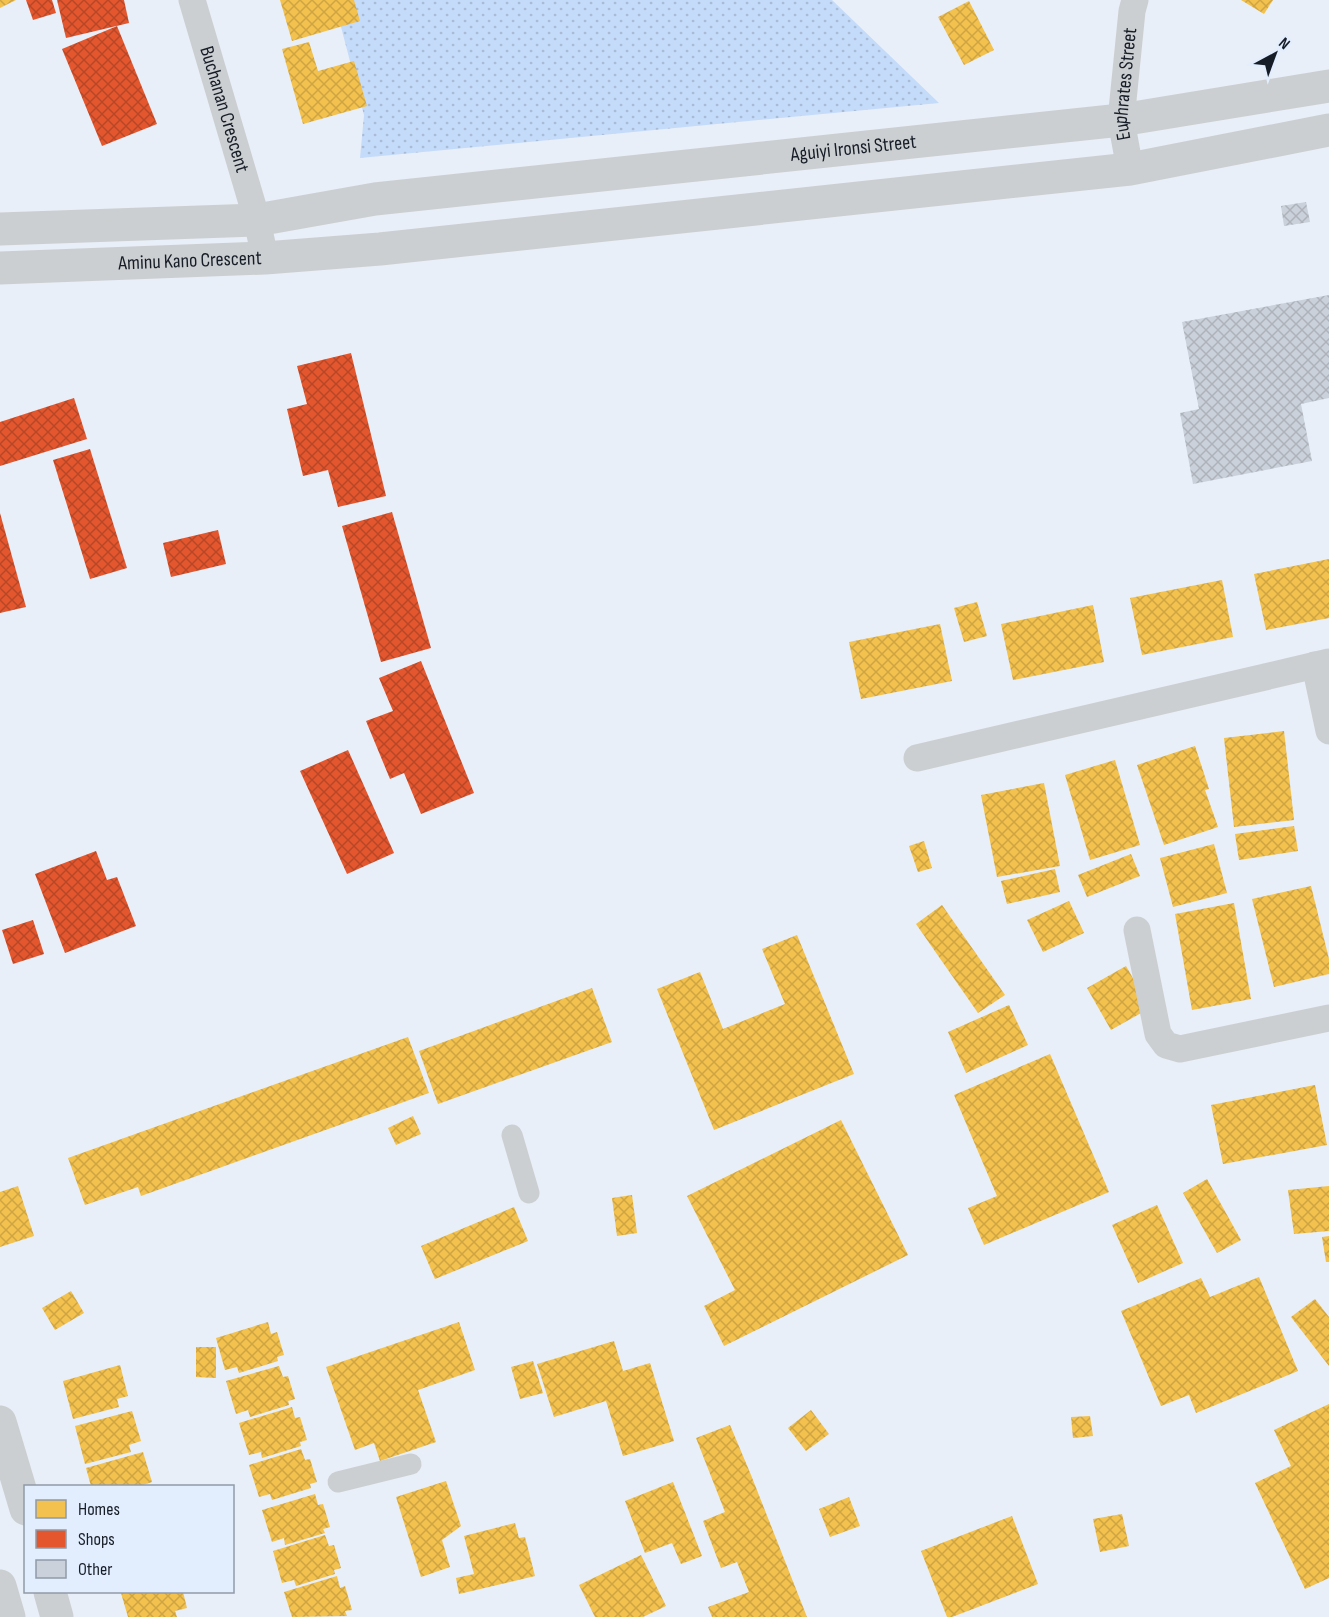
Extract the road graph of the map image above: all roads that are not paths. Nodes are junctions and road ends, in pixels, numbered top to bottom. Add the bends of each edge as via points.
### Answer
1 (192, 0) edge
2 (1135, 0) edge
3 (1329, 86) edge
4 (1121, 120) junction
5 (1329, 130) edge
6 (1130, 169) junction
7 (375, 199) joint
8 (257, 220) junction
9 (0, 229) edge
10 (265, 258) junction
11 (0, 268) edge
12 (1322, 664) edge
13 (1329, 731) edge
14 (917, 758) dead end
15 (1137, 930) dead end
16 (1329, 1018) edge
17 (512, 1135) dead end
18 (529, 1193) dead end
19 (0, 1422) edge
20 (411, 1464) dead end
21 (338, 1482) dead end
22 (24, 1502) edge
23 (0, 1587) edge
24 (50, 1593) edge
25 (9, 1617) edge
26 (57, 1617) edge

1 - 8 street, Buchanan Crescent
2 - 4 street, Euphrates Street
3 - 4 main road, Aguiyi Ironsi Street
4 - 6 street, Euphrates Street
4 - 7 main road, Aguiyi Ironsi Street
5 - 6 main road
6 - 10 main road, Aminu Kano Crescent
7 - 8 main road, Aminu Kano Crescent
8 - 9 main road, Aminu Kano Crescent
8 - 10 street, Buchanan Crescent
10 - 11 main road, Aminu Kano Crescent
12 - 13 street
12 - 14 street
15 - 16 street via 1158,1034 1166,1045 1180,1049
17 - 18 street
19 - 22 main road
20 - 21 street
23 - 25 main road
24 - 26 main road

